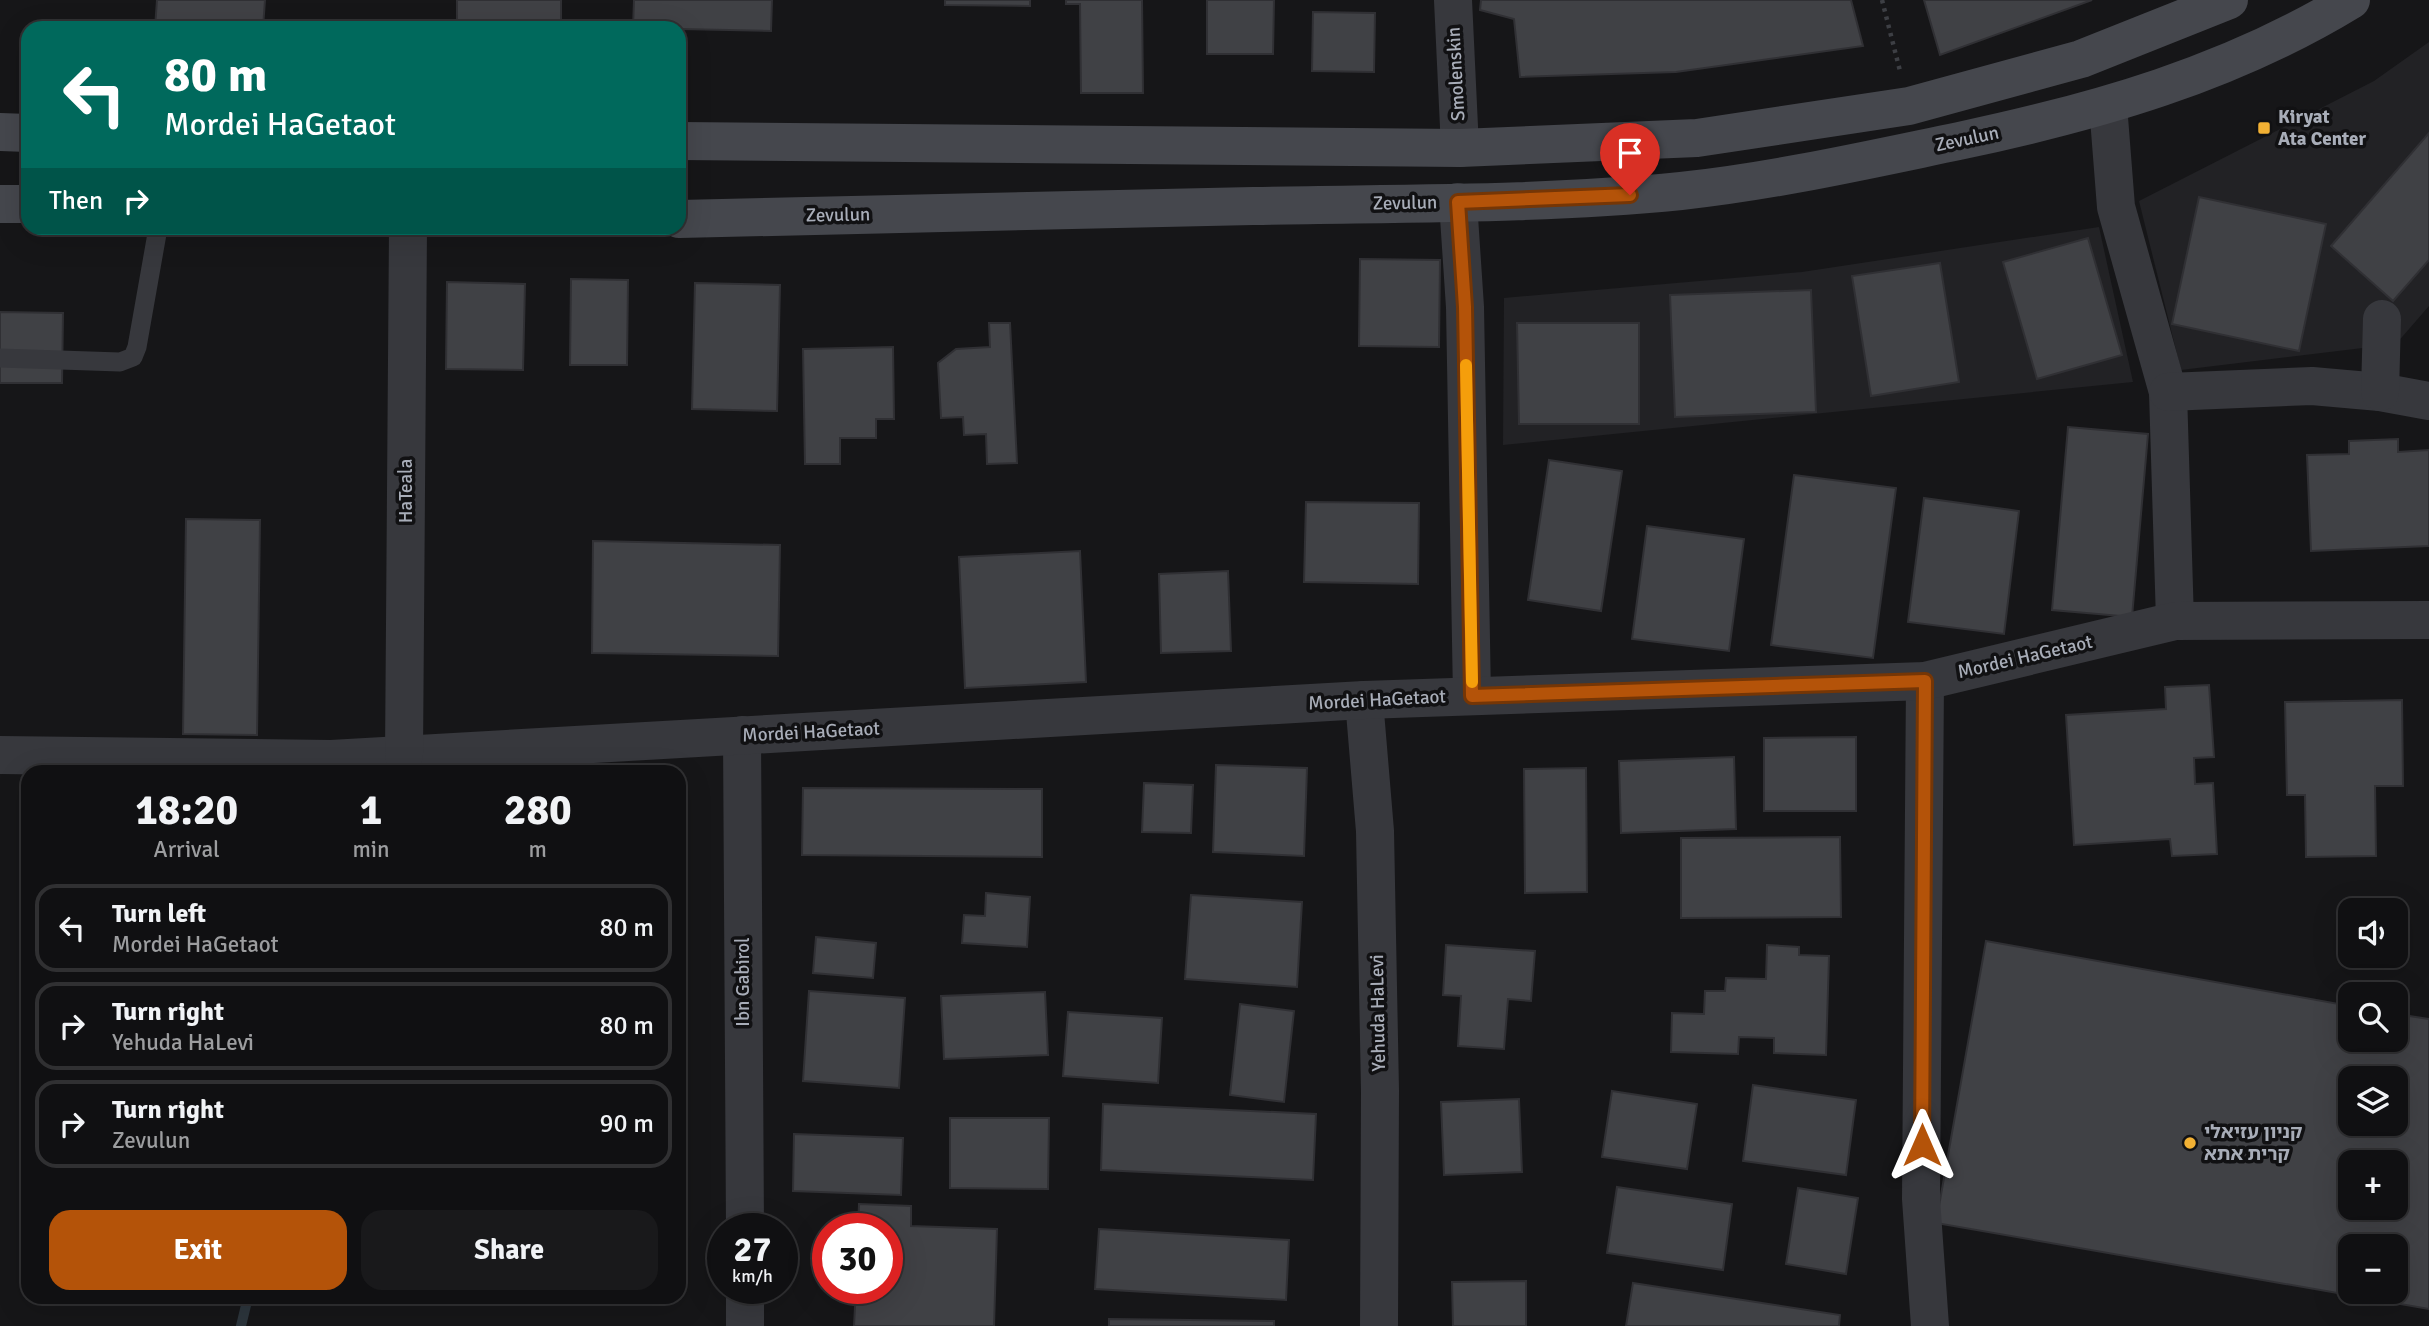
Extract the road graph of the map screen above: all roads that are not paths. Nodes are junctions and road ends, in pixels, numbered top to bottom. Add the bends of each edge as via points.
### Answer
1 (1453, 0) edge
2 (2229, 0) edge
3 (2351, 0) edge
4 (2108, 105) junction
5 (0, 132) edge
6 (21, 133) edge
7 (686, 141) edge
8 (1460, 148) junction
9 (1458, 202) junction
10 (0, 204) edge
11 (21, 204) edge
12 (686, 219) edge
13 (157, 235) edge
14 (408, 235) edge
15 (2382, 319) dead end
16 (0, 358) edge
17 (2168, 392) junction
18 (2380, 392) junction
19 (2429, 401) edge
20 (2429, 620) edge
21 (2175, 621) junction
22 (1925, 681) junction
23 (1472, 696) junction
24 (1364, 700) junction
25 (742, 736) junction
26 (0, 755) edge
27 (404, 755) junction
28 (744, 1213) edge
29 (745, 1304) edge
30 (745, 1326) edge
31 (1379, 1326) edge
32 (1930, 1326) edge

1 - 8 street, Smolenskin
2 - 8 main road via 2081,58 1909,106 1697,138
3 - 4 main road, Zevulun via 2260,50
4 - 9 main road, Zevulun via 1887,156 1686,190
4 - 17 street via 2116,207
5 - 6 main road
7 - 8 main road
9 - 12 main road, Zevulun
9 - 23 street via 1465,307
10 - 11 main road
13 - 16 lane via 133,358 121,362
14 - 27 street, HaTeala
15 - 18 street
17 - 18 street via 2312,386
17 - 21 street
18 - 19 street
20 - 21 street, Mordei HaGetaot
21 - 22 street, Mordei HaGetaot
22 - 23 street, Mordei HaGetaot
22 - 32 street via 1921,1199
23 - 24 street, Mordei HaGetaot
24 - 25 street, Mordei HaGetaot
24 - 31 street, Yehuda HaLevi via 1375,831
25 - 27 street, Mordei HaGetaot
25 - 28 street, Ibn Gabirol
26 - 27 street, Mordei HaGetaot via 331,759
29 - 30 street

